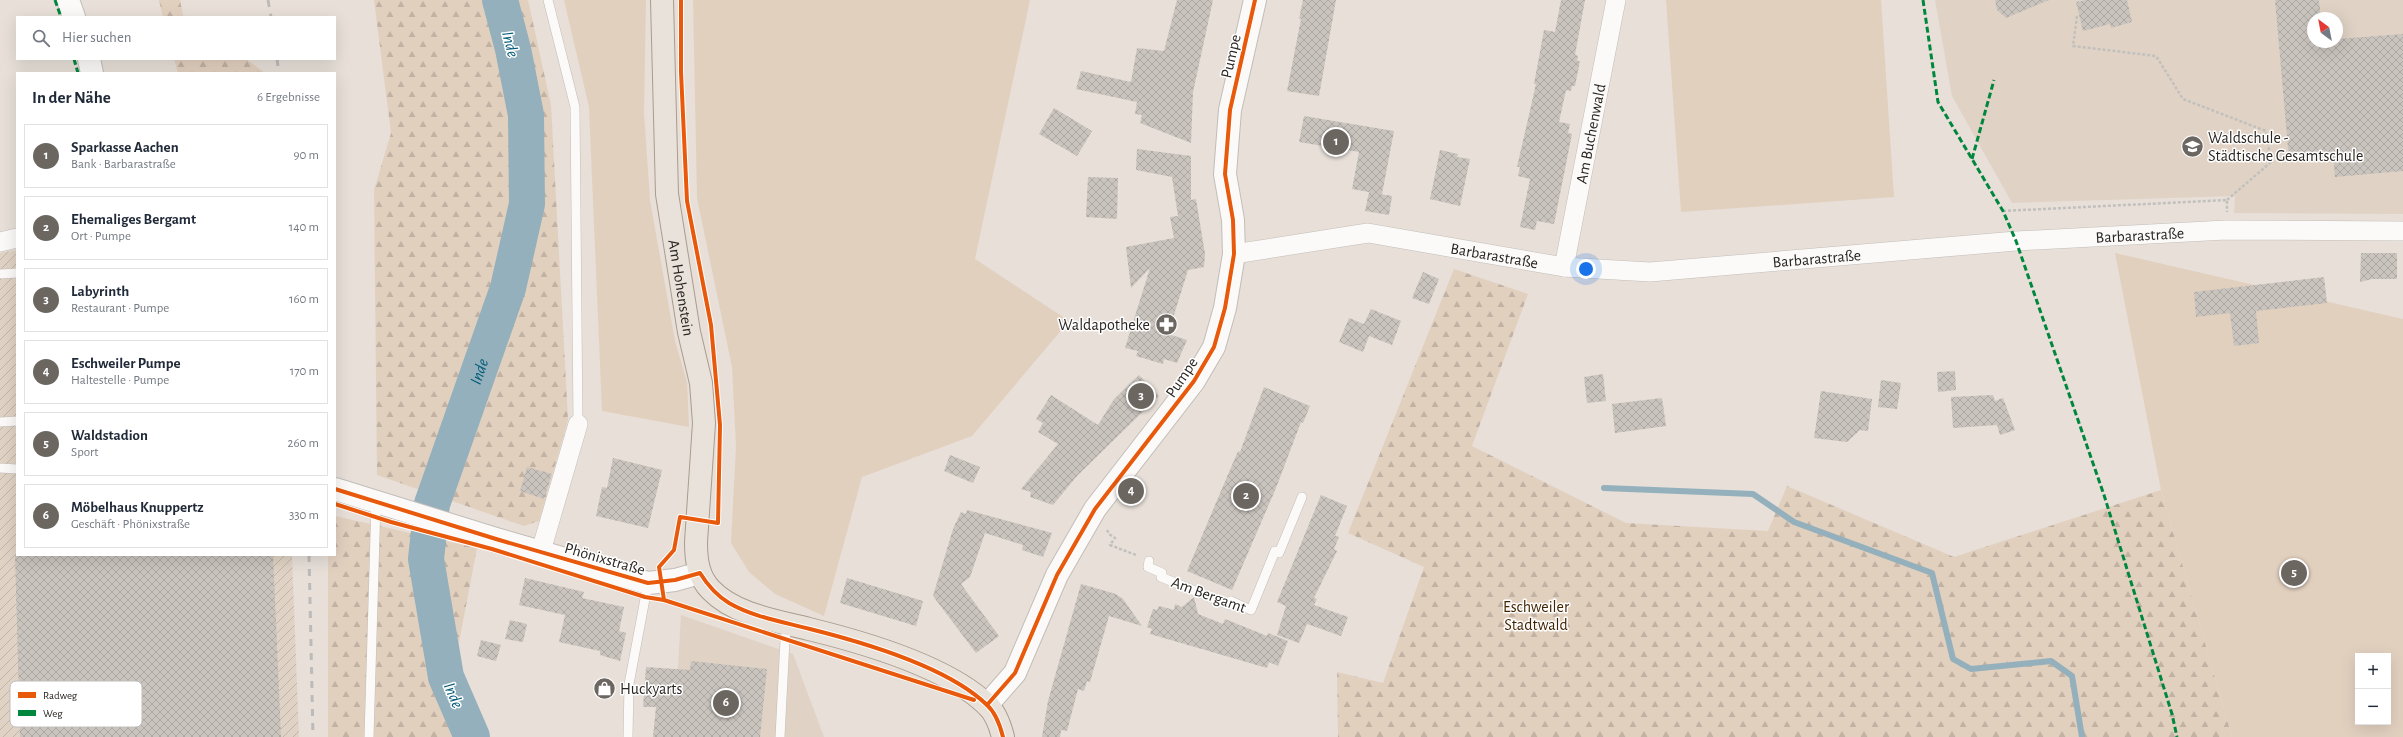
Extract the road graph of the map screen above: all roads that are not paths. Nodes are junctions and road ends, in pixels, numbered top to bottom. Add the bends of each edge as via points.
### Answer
1 (68, 0) edge
2 (548, 0) edge
3 (662, 0) edge
4 (1255, 0) edge
5 (1616, 0) edge
6 (74, 16) edge
7 (89, 60) edge
8 (92, 72) edge
9 (2403, 231) edge
10 (16, 238) edge
11 (0, 242) edge
12 (1234, 254) junction
13 (1564, 267) junction
14 (16, 272) edge
15 (0, 274) edge
16 (16, 421) edge
17 (0, 422) edge
18 (578, 424) joint
19 (0, 468) edge
20 (16, 469) edge
21 (336, 489) edge
22 (1302, 498) dead end
23 (387, 504) junction
24 (541, 551) junction
25 (1149, 561) road end
26 (700, 573) junction
27 (648, 583) junction
28 (788, 624) junction
29 (987, 705) junction
30 (369, 737) edge
31 (628, 737) edge
32 (780, 737) edge
33 (1003, 737) edge

1 - 6 main road
2 - 18 lane via 575,107
3 - 26 main road, Am Hohenstein via 667,194 689,332 700,383 704,423 696,542 696,562
4 - 12 main road, Pumpe via 1230,110 1226,174 1233,220
5 - 13 street, Am Buchenwald
7 - 8 main road
9 - 13 street, Barbarastraße via 2226,230 2016,241 1650,272
10 - 11 street
12 - 13 street, Barbarastraße via 1368,232
12 - 29 main road, Pumpe via 1225,308 1214,347 1194,381 1095,509 1057,575 1015,673
14 - 15 lane
16 - 17 lane
18 - 24 street, Phönixstraße
19 - 20 lane
21 - 23 main road, Phönixstraße
22 - 25 lane, Am Bergamt via 1251,610 1231,601 1229,605 1161,577 1162,573 1148,567
23 - 24 main road, Phönixstraße
23 - 30 lane
24 - 27 main road, Phönixstraße
26 - 27 main road, Phönixstraße via 675,580
26 - 28 main road via 711,590 730,604
27 - 31 lane, Phönixstraße via 629,684
28 - 29 main road via 880,648 945,678
28 - 32 lane
29 - 33 main road via 995,715

